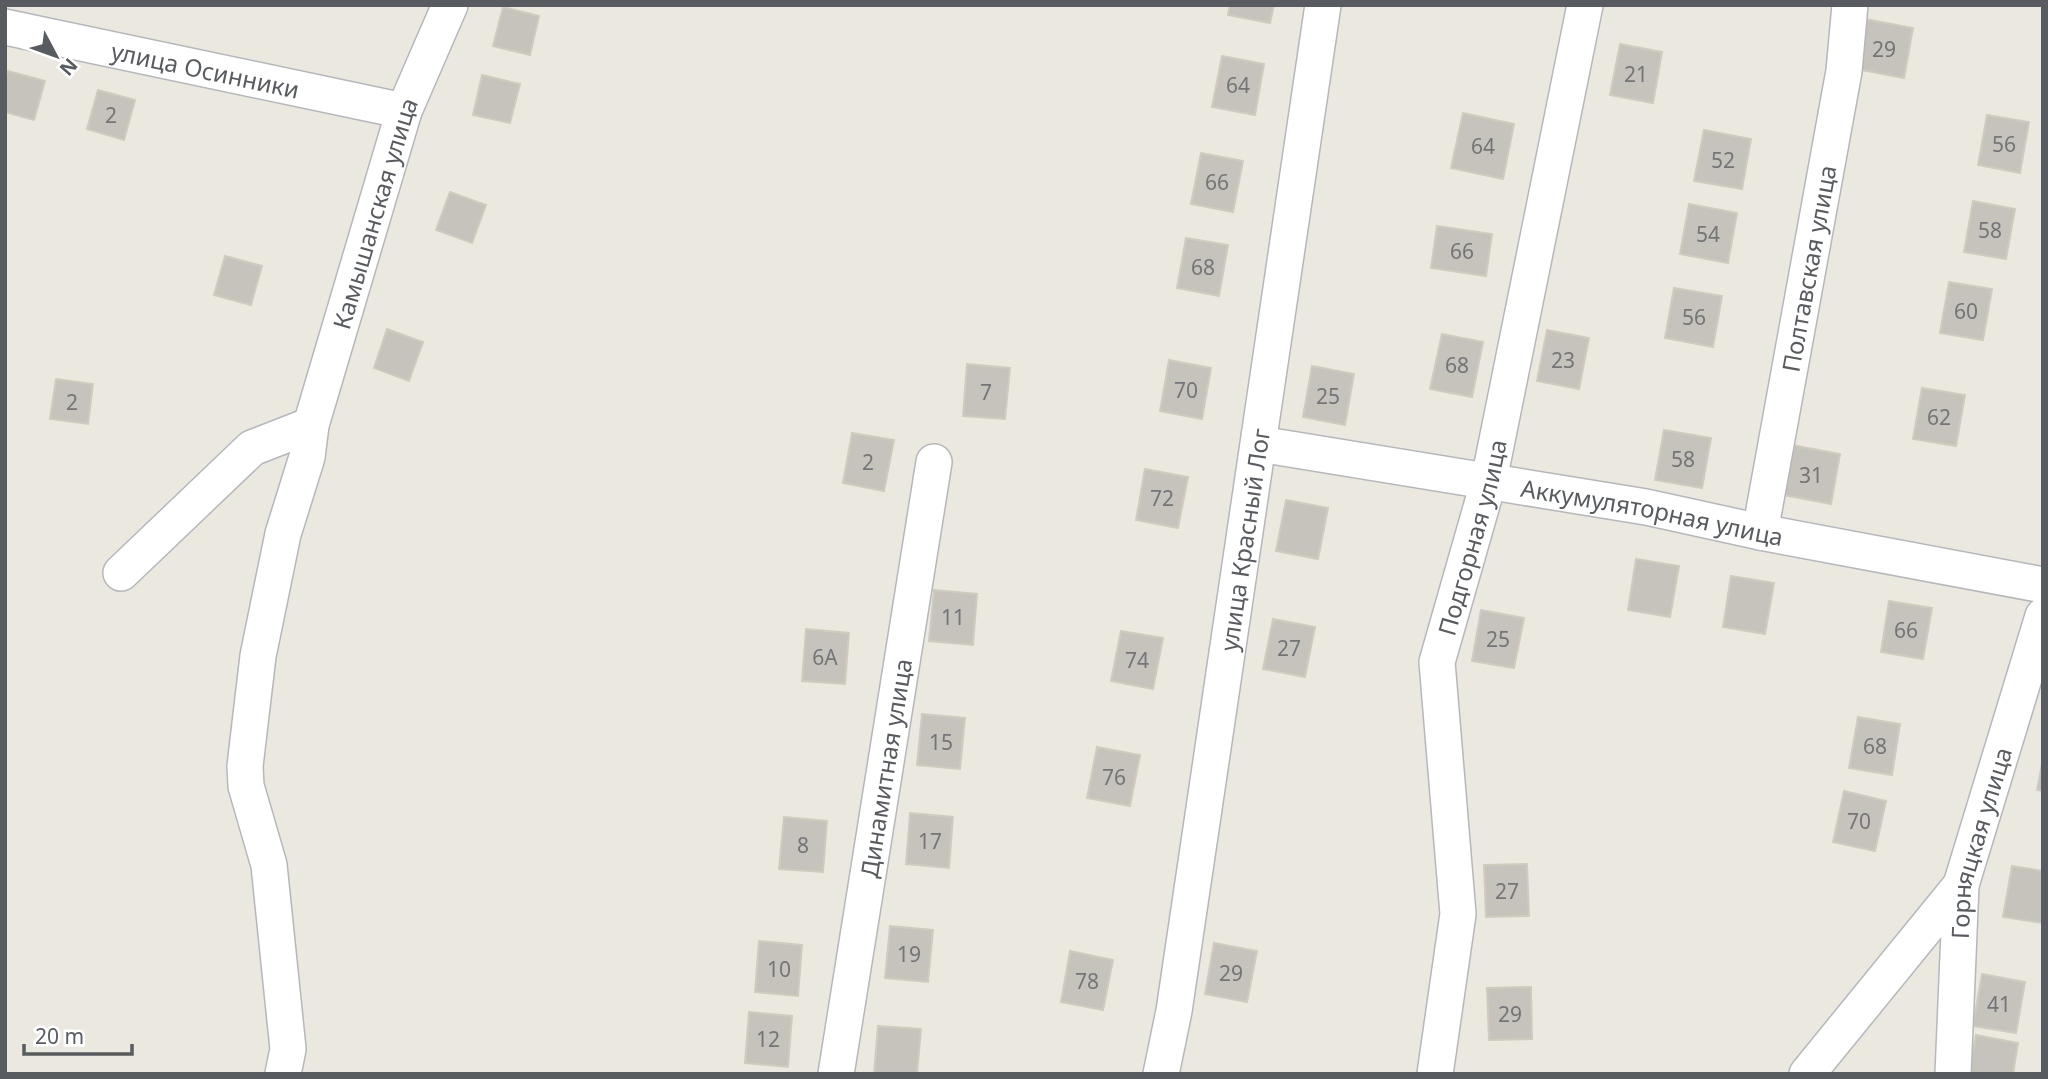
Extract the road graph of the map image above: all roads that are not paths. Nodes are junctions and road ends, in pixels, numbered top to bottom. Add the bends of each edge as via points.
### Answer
1 (450, 5) edge
2 (1323, 5) edge
3 (1585, 5) edge
4 (1850, 5) edge
5 (5, 27) edge
6 (404, 111) junction
7 (311, 425) junction
8 (1259, 444) junction
9 (934, 462) dead end
10 (1489, 480) junction
11 (1760, 532) junction
12 (121, 573) dead end
13 (2043, 585) edge
14 (2043, 616) edge
15 (1961, 886) junction
16 (283, 1074) edge
17 (836, 1074) edge
18 (1161, 1074) edge
19 (1435, 1074) edge
20 (1807, 1074) edge
21 (1953, 1074) edge

1 - 6 street, Камышанская улица
2 - 8 street, улица Красный Лог
3 - 10 street, Подгорная улица
4 - 11 street, Полтавская улица via 1844,71
5 - 6 street, улица Осинники
6 - 7 street, Камышанская улица
7 - 12 street via 252,448
7 - 16 street, Камышанская улица via 258,656 245,766 246,786 269,865 288,1049
8 - 10 street, Аккумуляторная улица
8 - 18 street, улица Красный Лог
9 - 17 street, Динамитная улица
10 - 11 street, Аккумуляторная улица
10 - 19 street, Подгорная улица via 1437,662 1458,914
11 - 13 street, Аккумуляторная улица
14 - 15 street, Горняцкая улица
15 - 20 street
15 - 21 street, Горняцкая улица

